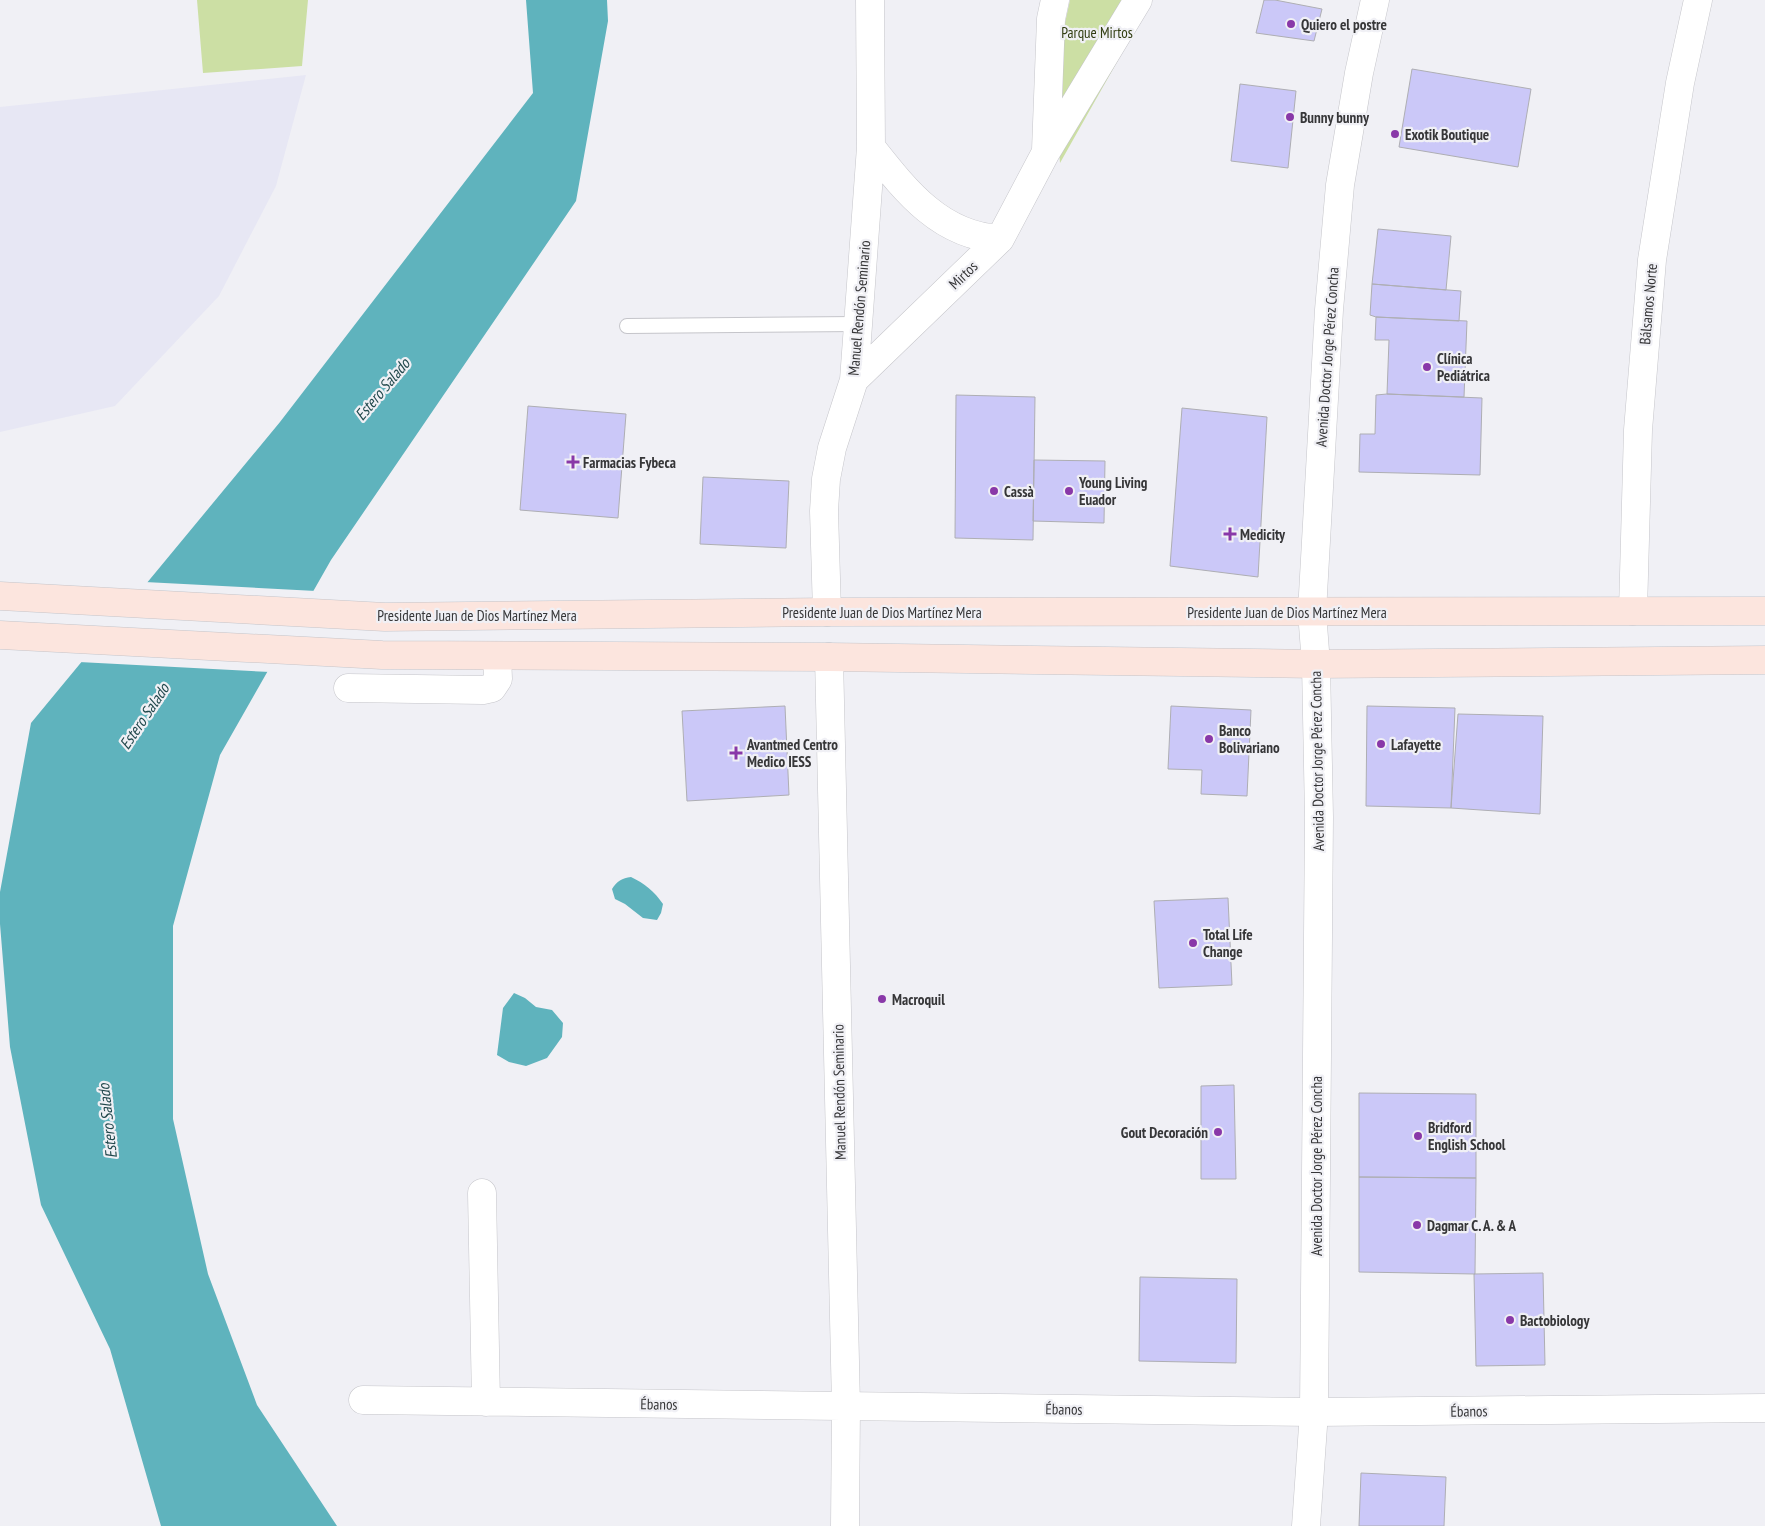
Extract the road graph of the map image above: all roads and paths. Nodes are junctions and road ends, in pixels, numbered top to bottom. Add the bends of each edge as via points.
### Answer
1 (870, 0) edge
2 (1055, 0) edge
3 (1138, 0) edge
4 (1374, 0) edge
5 (1698, 0) edge
6 (871, 146) junction
7 (1046, 152) junction
8 (1000, 239) junction
9 (858, 324) junction
10 (627, 326) dead end
11 (854, 380) junction
12 (0, 596) edge
13 (1633, 611) junction
14 (827, 612) junction
15 (1312, 612) junction
16 (1765, 612) edge
17 (0, 635) edge
18 (497, 656) junction
19 (829, 657) junction
20 (1765, 660) edge
21 (1316, 664) junction
22 (348, 688) dead end
23 (482, 1194) dead end
24 (363, 1400) dead end
25 (486, 1402) junction
26 (846, 1406) junction
27 (1765, 1408) edge
28 (1314, 1412) junction
29 (846, 1526) edge
30 (1306, 1526) edge

1 - 6 street, Manuel Rendón Seminario
2 - 7 street, Mirtos via 1051,19
3 - 7 street, Mirtos
4 - 15 street, Avenida Doctor Jorge Pérez Concha via 1340,185 1329,310
5 - 13 street, Bálsamos Norte via 1680,83 1652,260 1638,430
6 - 8 street via 900,183 928,210 964,232
6 - 9 street, Manuel Rendón Seminario
7 - 8 street, Mirtos
8 - 11 street, Mirtos
9 - 10 lane
9 - 11 street, Manuel Rendón Seminario
11 - 14 street, Manuel Rendón Seminario via 832,448 826,479
12 - 14 main road, Presidente Juan de Dios Martínez Mera via 385,617
13 - 15 main road, Presidente Juan de Dios Martínez Mera
13 - 16 main road, Presidente Juan de Dios Martínez Mera
14 - 15 main road, Presidente Juan de Dios Martínez Mera
15 - 21 street, Avenida Doctor Jorge Pérez Concha
17 - 18 main road via 382,655
18 - 19 main road
18 - 22 street via 498,679 492,688 483,690
19 - 21 main road
19 - 26 street, Manuel Rendón Seminario
20 - 21 main road
21 - 28 street, Avenida Doctor Jorge Pérez Concha via 1319,817
23 - 25 street
24 - 25 street, Ébanos
25 - 26 street, Ébanos
26 - 28 street, Ébanos
26 - 29 street, Manuel Rendón Seminario
27 - 28 street, Ébanos
28 - 30 street, Avenida Doctor Jorge Pérez Concha

